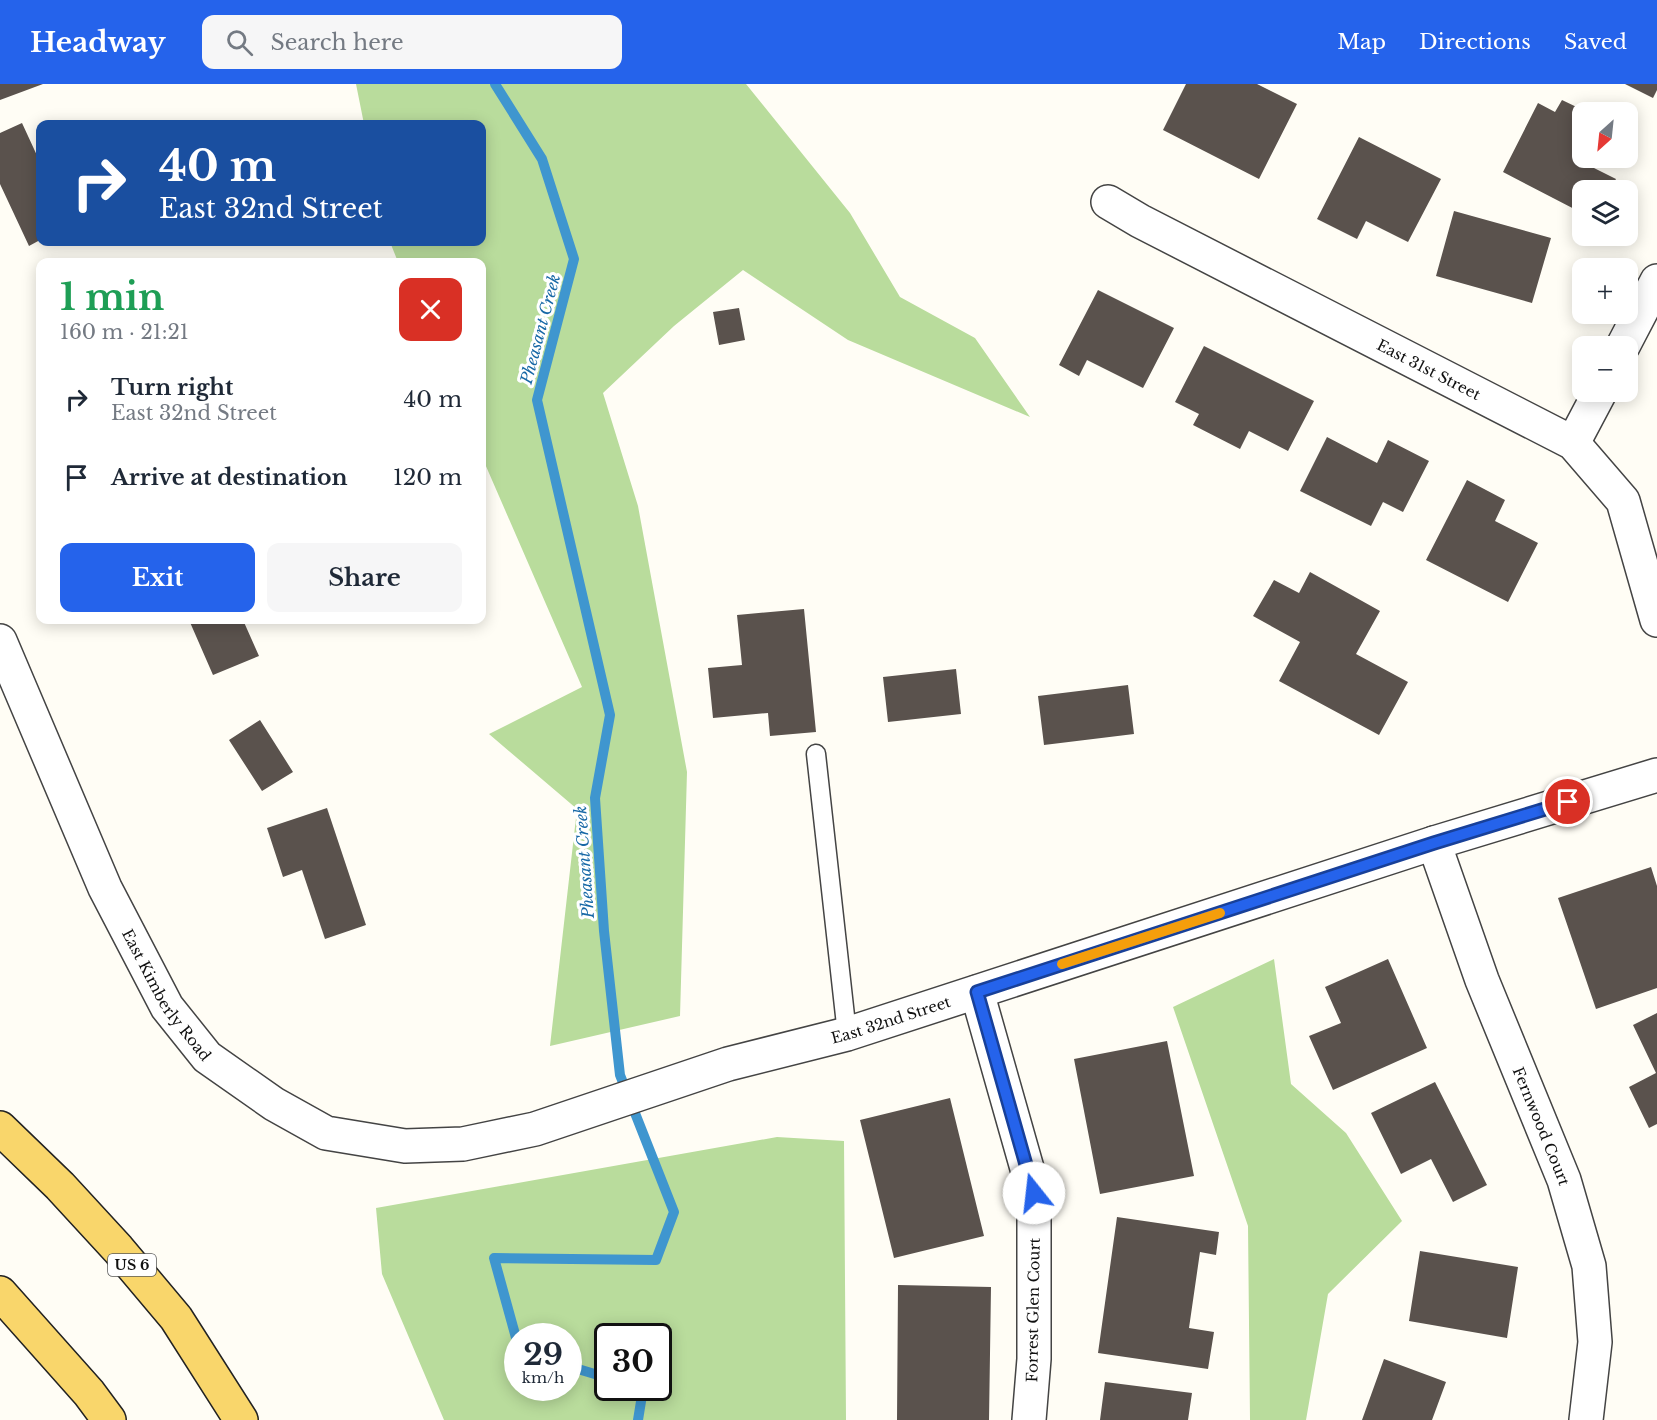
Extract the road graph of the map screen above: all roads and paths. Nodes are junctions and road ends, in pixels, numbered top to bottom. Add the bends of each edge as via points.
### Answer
1 (1108, 202) dead end
2 (1657, 281) edge
3 (1628, 336) edge
4 (1595, 402) edge
5 (1573, 443) junction
6 (1657, 620) edge
7 (0, 641) edge
8 (816, 754) dead end
9 (1657, 775) edge
10 (1434, 843) junction
11 (977, 992) junction
12 (847, 1034) junction
13 (0, 1128) edge
14 (500, 1136) joint
15 (0, 1293) edge
16 (110, 1420) edge
17 (240, 1420) edge
18 (1029, 1420) edge
19 (1586, 1420) edge

1 - 5 street, East 31st Street
2 - 3 street
4 - 5 street
5 - 6 street, East 31st Street via 1623,501
7 - 14 street, East Kimberly Road via 105,888 167,1007 207,1057 274,1104 326,1133 405,1146 463,1144
8 - 12 lane
9 - 10 street, East 32nd Street
10 - 11 street, East 32nd Street
10 - 19 street, Fernwood Court via 1482,980 1564,1180 1589,1266 1595,1342
11 - 12 street, East 32nd Street
11 - 18 street, Forrest Glen Court via 1034,1193 1034,1359
12 - 14 street, East 32nd Street via 728,1064 535,1129
13 - 17 main road, US 6 via 104,1233 176,1318
15 - 16 main road

